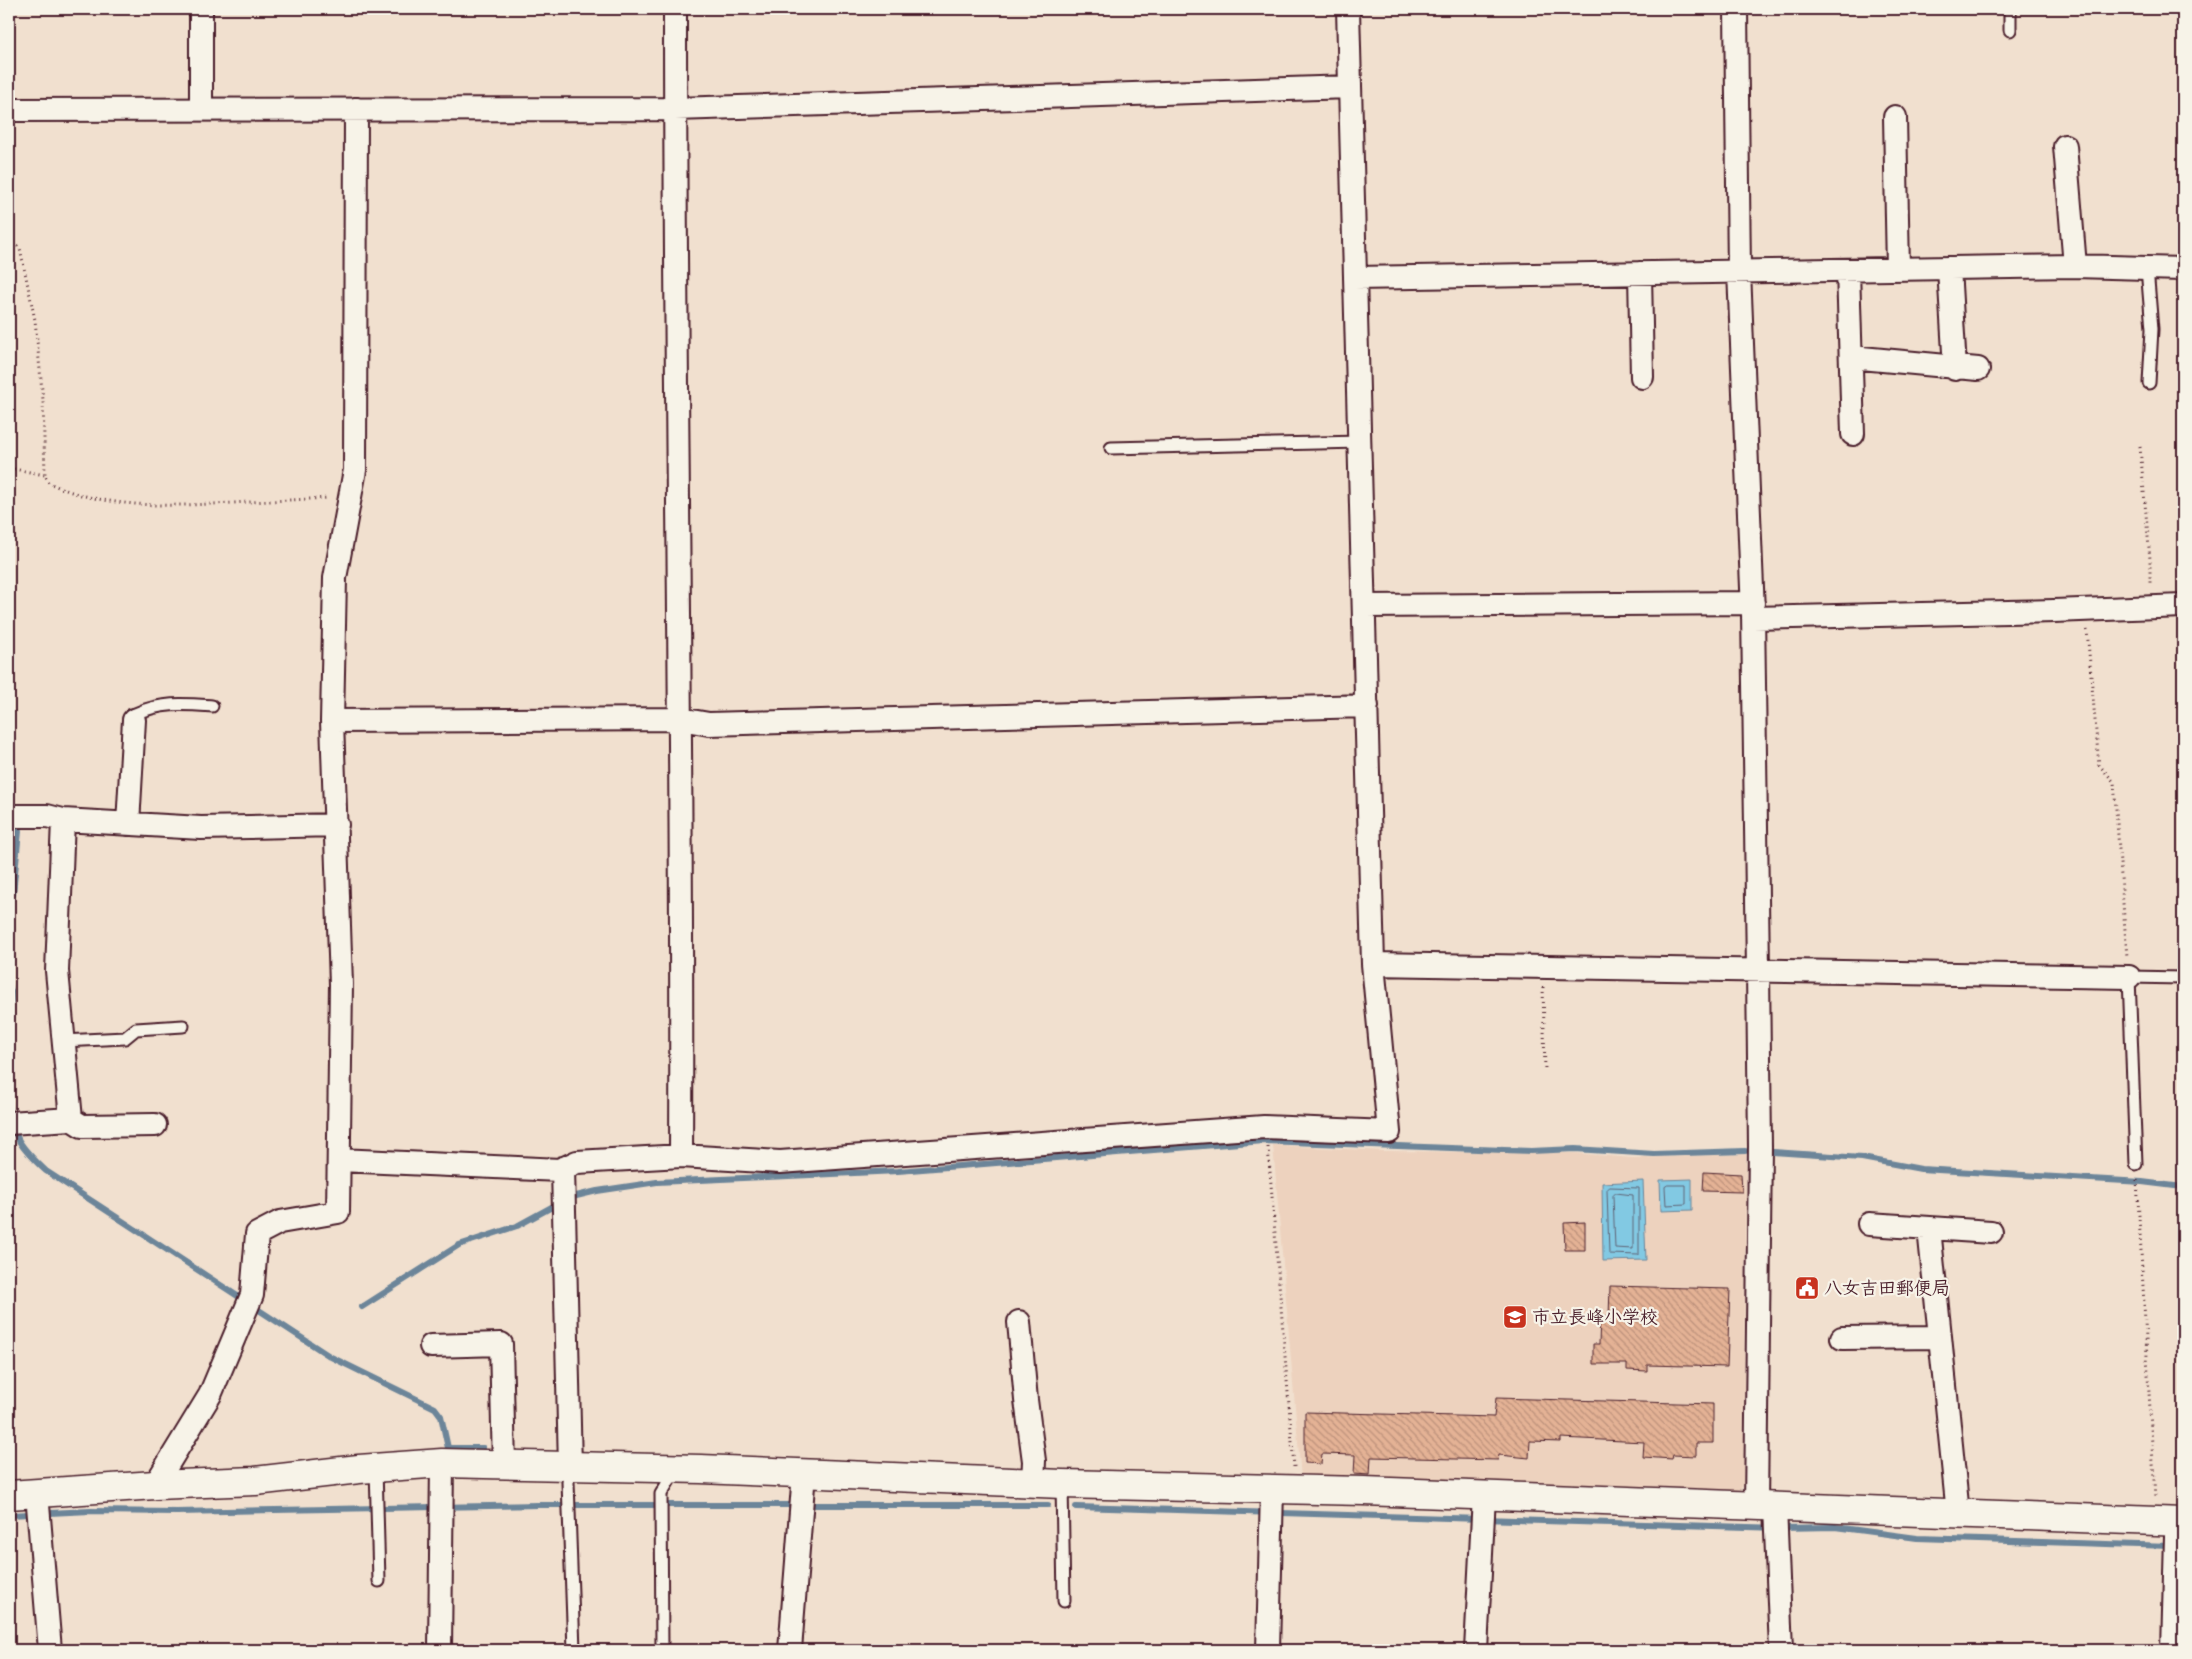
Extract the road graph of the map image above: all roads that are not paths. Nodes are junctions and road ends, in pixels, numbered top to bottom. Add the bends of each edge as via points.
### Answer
1 (201, 9) edge
2 (675, 9) edge
3 (1348, 9) edge
4 (1736, 9) edge
5 (2010, 9) edge
6 (2010, 30) dead end
7 (1350, 87) junction
8 (356, 109) junction
9 (675, 109) junction
10 (9, 110) edge
11 (201, 110) junction
12 (1895, 116) dead end
13 (2065, 146) dead end
14 (2075, 266) junction
15 (1949, 268) junction
16 (2148, 268) junction
17 (1898, 269) junction
18 (2183, 269) edge
19 (1848, 270) junction
20 (1739, 271) junction
21 (1640, 273) junction
22 (1355, 278) junction
23 (1851, 357) junction
24 (1954, 369) junction
25 (1978, 369) dead end
26 (1642, 376) dead end
27 (2149, 383) dead end
28 (1853, 434) dead end
29 (1360, 442) junction
30 (1111, 448) dead end
31 (1364, 606) junction
32 (2183, 606) edge
33 (1753, 611) junction
34 (212, 706) dead end
35 (1367, 706) junction
36 (680, 719) junction
37 (134, 720) joint
38 (332, 721) junction
39 (9, 816) edge
40 (63, 820) junction
41 (128, 824) junction
42 (337, 826) junction
43 (1373, 964) junction
44 (1758, 970) junction
45 (2129, 977) junction
46 (2183, 978) edge
47 (183, 1026) dead end
48 (63, 1041) junction
49 (71, 1119) junction
50 (9, 1123) edge
51 (155, 1126) dead end
52 (681, 1156) junction
53 (339, 1160) junction
54 (2136, 1164) road end
55 (563, 1168) junction
56 (1869, 1224) dead end
57 (1929, 1228) junction
58 (1991, 1232) dead end
59 (1019, 1322) dead end
60 (1940, 1337) junction
61 (1842, 1338) dead end
62 (431, 1346) dead end
63 (442, 1463) junction
64 (504, 1466) junction
65 (376, 1468) junction
66 (676, 1469) junction
67 (804, 1473) junction
68 (569, 1474) junction
69 (1033, 1482) junction
70 (1062, 1484) junction
71 (155, 1485) junction
72 (1284, 1490) junction
73 (37, 1493) junction
74 (9, 1495) edge
75 (1484, 1496) junction
76 (1766, 1507) junction
77 (1958, 1514) junction
78 (2172, 1527) edge
79 (379, 1581) dead end
80 (1064, 1601) dead end
81 (50, 1650) edge
82 (440, 1650) edge
83 (574, 1650) edge
84 (662, 1650) edge
85 (790, 1650) edge
86 (1268, 1650) edge
87 (1476, 1650) edge
88 (1781, 1650) edge
89 (2173, 1650) edge

1 - 11 street
2 - 9 street
3 - 7 street
4 - 20 street
5 - 6 lane
7 - 9 street
7 - 22 street
8 - 9 street
8 - 11 street
8 - 38 street via 355,470 335,578
9 - 36 street
10 - 11 street
12 - 17 street
13 - 14 street
14 - 15 street
14 - 16 street
15 - 17 street
15 - 24 street
16 - 18 street
16 - 27 lane via 2152,329
17 - 19 street
19 - 20 street
19 - 23 street
20 - 21 street
20 - 33 street
21 - 22 street
21 - 26 street
22 - 29 street
23 - 24 street
23 - 28 street
24 - 25 street
29 - 30 lane
29 - 31 street
31 - 33 street
31 - 35 street
32 - 33 street via 2084,610
33 - 44 street
34 - 37 lane via 173,704 150,708 135,714
35 - 36 street via 709,724
35 - 43 street
36 - 38 street
36 - 52 street
37 - 41 street
38 - 42 street
39 - 40 street via 47,816
40 - 41 street
40 - 48 street via 57,971
41 - 42 street via 201,828
42 - 53 street via 341,984
43 - 44 street
43 - 52 street via 1389,1132 1264,1127 780,1162
44 - 45 street
44 - 76 street
45 - 46 lane
45 - 54 lane
47 - 48 lane via 136,1029 125,1038
48 - 49 street
49 - 50 street
49 - 51 street via 82,1126
52 - 55 street via 578,1162
53 - 55 street
53 - 71 street via 338,1212 280,1222 257,1234 252,1295 210,1395
55 - 68 street
56 - 57 street
57 - 58 street
57 - 60 street
59 - 69 street via 1034,1461
60 - 61 street
60 - 77 street
62 - 64 street via 501,1344
63 - 64 street
63 - 65 street
63 - 82 street
64 - 68 street
65 - 71 street via 255,1482
65 - 79 lane
66 - 67 street
66 - 68 street
66 - 84 lane via 661,1494
67 - 69 street
67 - 85 street
68 - 83 lane
69 - 70 street
70 - 72 street
70 - 80 lane
71 - 73 street
72 - 75 street
72 - 86 street
73 - 74 street
73 - 81 street
75 - 76 street
75 - 87 street
76 - 77 street
76 - 88 street
77 - 78 street
78 - 89 street

